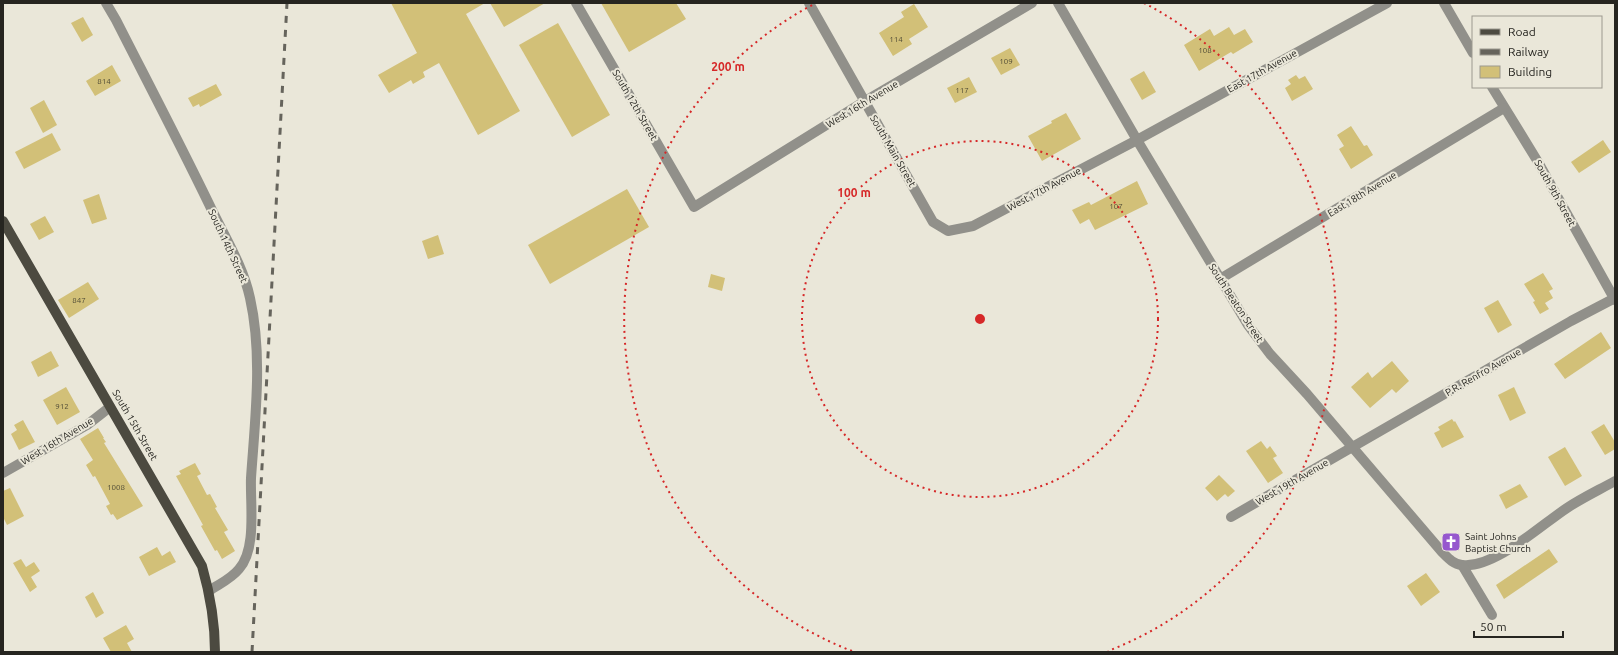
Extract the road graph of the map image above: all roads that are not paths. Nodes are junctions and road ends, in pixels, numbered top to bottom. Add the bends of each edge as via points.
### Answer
1 (106, 3) edge
2 (576, 3) edge
3 (809, 3) edge
4 (1032, 3) edge
5 (1058, 3) edge
6 (1387, 3) edge
7 (1444, 3) edge
8 (1472, 51) edge
9 (1493, 88) edge
10 (865, 102) junction
11 (1504, 108) junction
12 (1137, 140) junction
13 (694, 207) joint
14 (3, 221) edge
15 (948, 231) joint
16 (1220, 279) junction
17 (1615, 299) edge
18 (110, 407) junction
19 (1352, 448) junction
20 (3, 474) edge
21 (1615, 481) edge
22 (1231, 517) dead end
23 (1462, 565) junction
24 (209, 591) junction
25 (1492, 615) dead end
26 (215, 652) edge

1 - 24 street, South 14th Street via 241,270 250,298 256,343 250,540 248,553 241,568
2 - 13 street, South 12th Street
3 - 10 street, South Main Street
4 - 10 street, West 16th Avenue
5 - 12 street, South Beaton Street
6 - 12 street, East 17th Avenue
7 - 8 street
9 - 11 street, South 9th Street
10 - 13 street, West 16th Avenue
10 - 15 street, South Main Street via 933,222
11 - 16 street, East 18th Avenue
11 - 17 street, South 9th Street via 1538,162
12 - 15 street, West 17th Avenue via 973,226
12 - 16 street, South Beaton Street
14 - 18 main road, South 15th Street
16 - 19 street, South Beaton Street via 1248,325 1270,354
17 - 19 street, P.R. Renfro Avenue via 1571,321
18 - 20 street, West 16th Avenue via 87,425
18 - 24 main road, South 15th Street via 188,539 202,566
19 - 22 street, West 19th Avenue
19 - 23 street, South Beaton Street via 1442,552 1452,562
21 - 23 street via 1568,508 1488,561
23 - 25 street
24 - 26 main road, South 15th Street via 215,630

